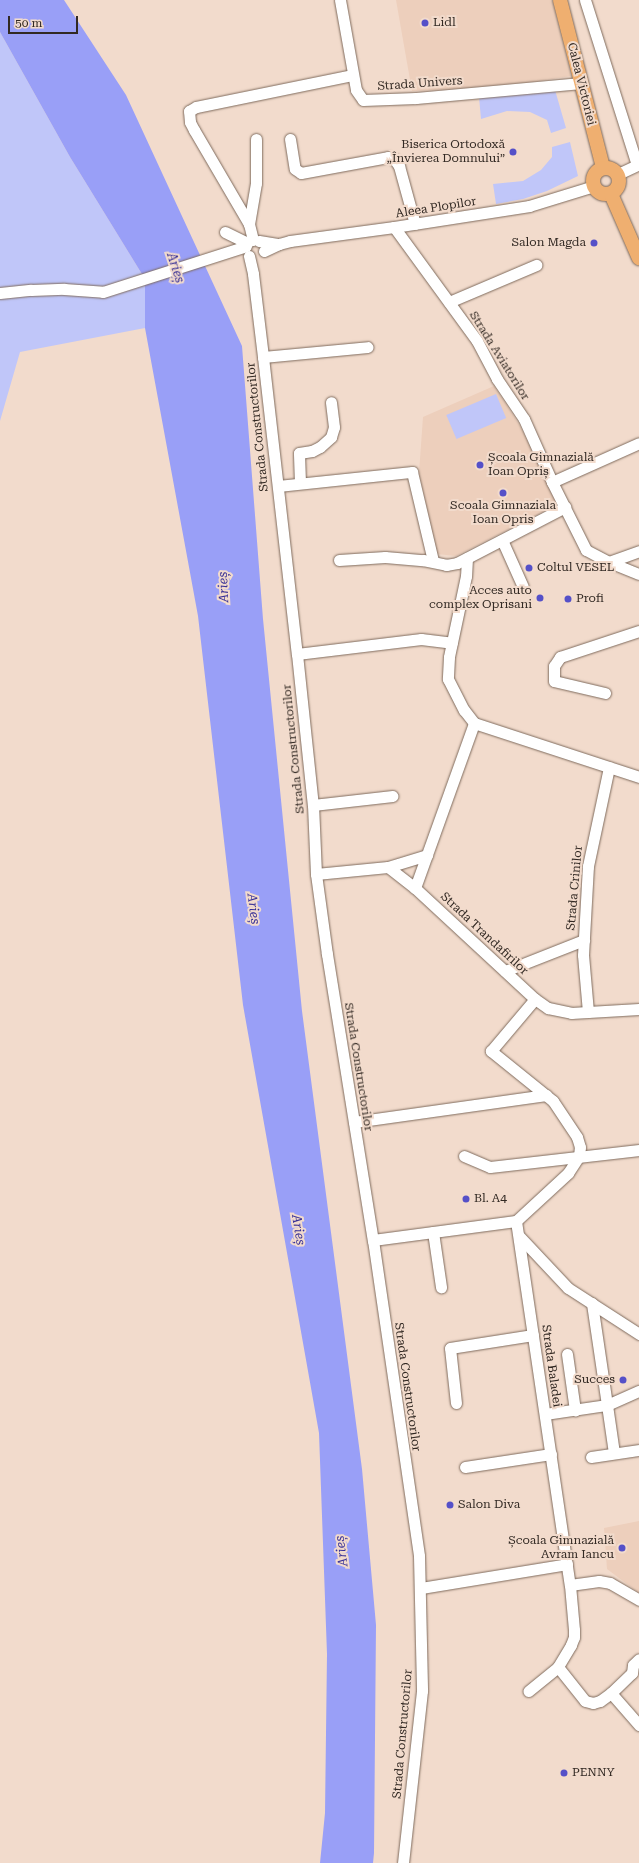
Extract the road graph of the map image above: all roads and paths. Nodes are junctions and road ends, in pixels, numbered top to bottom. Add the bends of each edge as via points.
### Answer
1 (340, 0) edge
2 (560, 0) edge
3 (585, 0) edge
4 (352, 75) junction
5 (581, 83) junction
6 (256, 139) dead end
7 (290, 140) dead end
8 (638, 164) edge
9 (603, 168) junction
10 (618, 174) junction
11 (594, 186) junction
12 (611, 194) junction
13 (249, 224) junction
14 (415, 224) junction
15 (394, 228) junction
16 (225, 232) dead end
17 (279, 244) junction
18 (251, 245) junction
19 (262, 254) junction
20 (639, 258) edge
21 (536, 265) dead end
22 (253, 274) junction
23 (0, 293) edge
24 (448, 302) junction
25 (368, 347) dead end
26 (264, 357) junction
27 (331, 402) dead end
28 (639, 443) edge
29 (552, 482) junction
30 (300, 483) junction
31 (278, 486) junction
32 (565, 507) junction
33 (502, 540) junction
34 (639, 551) edge
35 (467, 558) junction
36 (339, 560) dead end
37 (433, 561) junction
38 (609, 562) junction
39 (639, 574) edge
40 (523, 587) dead end
41 (639, 631) edge
42 (452, 643) junction
43 (297, 654) junction
44 (605, 693) dead end
45 (474, 723) junction
46 (609, 767) junction
47 (639, 777) edge
48 (392, 796) dead end
49 (313, 805) junction
50 (427, 855) junction
51 (388, 867) junction
52 (316, 874) junction
53 (415, 888) junction
54 (584, 940) junction
55 (505, 971) junction
56 (535, 999) junction
57 (639, 1009) edge
58 (588, 1012) junction
59 (546, 1095) junction
60 (354, 1122) junction
61 (639, 1150) edge
62 (464, 1156) dead end
63 (579, 1156) junction
64 (516, 1221) junction
65 (433, 1232) junction
66 (519, 1236) junction
67 (373, 1240) junction
68 (441, 1287) dead end
69 (592, 1303) junction
70 (639, 1334) edge
71 (533, 1335) junction
72 (567, 1354) dead end
73 (639, 1391) edge
74 (456, 1403) dead end
75 (608, 1405) junction
76 (575, 1410) junction
77 (545, 1414) junction
78 (639, 1450) edge
79 (614, 1453) junction
80 (551, 1454) junction
81 (591, 1457) dead end
82 (464, 1467) dead end
83 (567, 1564) junction
84 (570, 1586) junction
85 (421, 1588) junction
86 (639, 1600) edge
87 (639, 1659) edge
88 (558, 1667) junction
89 (528, 1691) dead end
90 (611, 1693) junction
91 (639, 1725) edge
92 (403, 1863) edge

1 - 4 street, Strada Univers
2 - 5 main road, Calea Victoriei
3 - 8 street
4 - 5 street, Strada Univers via 356,90 363,100
4 - 13 street via 196,107 189,111 194,130
5 - 9 main road, Calea Victoriei
6 - 13 street via 256,183
7 - 14 street via 295,169 301,173 388,157 394,159 399,166
8 - 10 street
9 - 10 main road via 612,169
9 - 11 main road via 594,177
10 - 12 main road via 620,183
11 - 12 main road via 599,193
11 - 14 street, Aleea Plopilor via 529,206
12 - 20 main road
13 - 18 street
14 - 15 street, Aleea Plopilor
15 - 17 street, Aleea Plopilor
15 - 24 street, Strada Aviatorilor
16 - 18 street
17 - 18 street, Aleea Plopilor
17 - 19 street, Aleea Plopilor
18 - 19 street via 263,245
18 - 19 street via 254,258
18 - 22 street, Strada Constructorilor
18 - 23 street via 102,292 64,289
19 - 22 street, Strada Constructorilor
21 - 24 street
22 - 26 street, Strada Constructorilor
24 - 29 street, Strada Aviatorilor via 477,341 497,379 524,419
25 - 26 street
26 - 31 street, Strada Constructorilor
27 - 30 street via 334,427 331,437 312,451 299,453
28 - 29 street
29 - 32 street, Strada Aviatorilor
30 - 31 street
30 - 37 street via 412,472
31 - 43 street, Strada Constructorilor
32 - 33 street
32 - 38 street, Strada Aviatorilor via 586,550
33 - 35 street
33 - 40 street
34 - 38 street
35 - 37 street via 457,563 446,564
35 - 42 street via 466,576
36 - 37 street via 385,557
38 - 39 street, Strada Aviatorilor
41 - 44 street via 560,657 554,666 554,681
42 - 43 street via 421,639
42 - 45 street via 448,679 460,705
43 - 49 street, Strada Constructorilor
45 - 46 street
45 - 50 street
46 - 47 street
46 - 54 street, Strada Crinilor via 588,866
48 - 49 street
49 - 52 street, Strada Constructorilor
50 - 51 street
50 - 53 street
51 - 52 street
51 - 53 street, Strada Trandafirilor
52 - 60 street, Strada Constructorilor
53 - 55 street, Strada Trandafirilor
54 - 55 street
54 - 58 street, Strada Crinilor
55 - 56 street, Strada Trandafirilor
56 - 58 street, Strada Trandafirilor via 560,1012
56 - 59 street via 491,1051
57 - 58 street, Strada Trandafirilor
59 - 60 street
59 - 63 street via 553,1101 577,1137
60 - 67 street, Strada Constructorilor
61 - 63 street
62 - 63 street via 490,1167
63 - 64 street via 568,1173
64 - 65 street
64 - 66 street, Strada Baladei
65 - 67 street
65 - 68 street
66 - 69 street via 568,1288
66 - 71 street, Strada Baladei
67 - 85 street, Strada Constructorilor
69 - 70 street
69 - 75 street
71 - 74 street via 450,1348
71 - 77 street, Strada Baladei
72 - 76 street
73 - 75 street
75 - 76 street
75 - 79 street
76 - 77 street
77 - 80 street, Strada Baladei
78 - 79 street
79 - 81 street
80 - 82 street
80 - 83 street, Strada Baladei
83 - 84 street, Strada Baladei
83 - 85 street
84 - 86 street via 599,1581 610,1583
84 - 88 street, Strada Baladei via 574,1637
85 - 92 street, Strada Constructorilor via 422,1691
87 - 90 street via 633,1665 632,1673
88 - 89 street
88 - 90 street via 585,1701 600,1701
90 - 91 street

